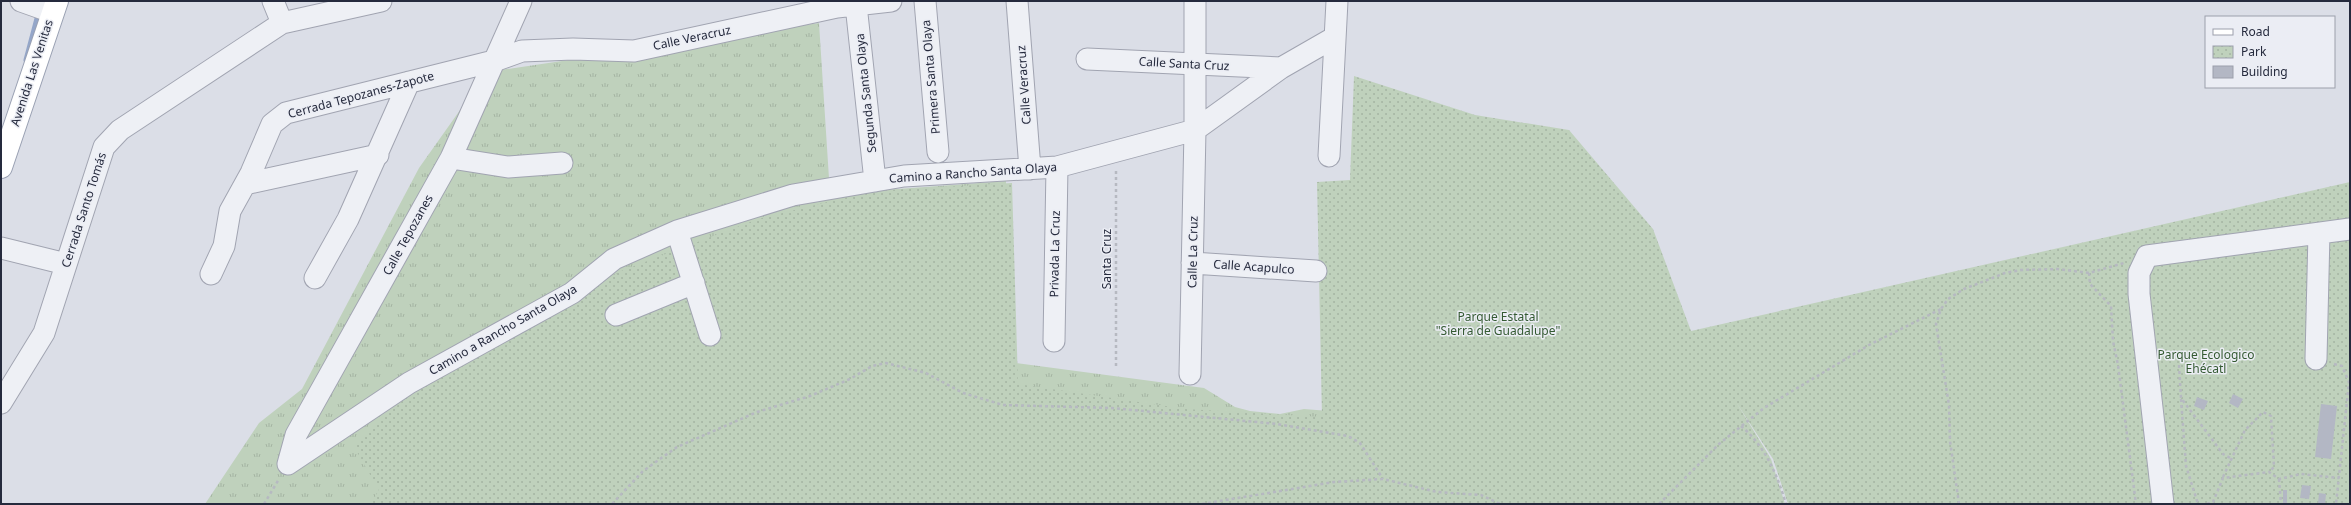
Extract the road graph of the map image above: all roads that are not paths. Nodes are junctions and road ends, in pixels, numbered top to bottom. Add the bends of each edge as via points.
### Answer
1 (273, 1) edge
2 (381, 1) edge
3 (521, 1) edge
4 (890, 1) edge
5 (925, 1) edge
6 (1017, 1) edge
7 (1195, 1) edge
8 (1337, 1) edge
9 (856, 5) junction
10 (43, 6) edge
11 (282, 23) junction
12 (1335, 37) junction
13 (1087, 59) dead end
14 (494, 61) junction
15 (1194, 65) junction
16 (1281, 68) junction
17 (409, 82) junction
18 (1195, 130) junction
19 (938, 152) dead end
20 (378, 155) junction
21 (1329, 156) dead end
22 (451, 158) junction
23 (562, 162) dead end
24 (1, 167) edge
25 (1057, 167) junction
26 (1030, 169) junction
27 (875, 181) junction
28 (245, 184) junction
29 (2350, 228) edge
30 (677, 230) junction
31 (2319, 233) junction
32 (1, 248) edge
33 (1192, 263) junction
34 (66, 264) junction
35 (1316, 271) dead end
36 (211, 274) dead end
37 (315, 278) dead end
38 (694, 282) junction
39 (616, 315) dead end
40 (710, 335) dead end
41 (1054, 341) dead end
42 (2316, 359) road end
43 (1190, 374) dead end
44 (1, 402) edge
45 (288, 464) joint
46 (2163, 504) edge

1 - 11 street
2 - 11 street, Cerrada Santo Tomás
3 - 14 street, Calle Tepozanes
4 - 9 street, Calle Veracruz
5 - 19 street, Primera Santa Olaya
6 - 26 street, Calle Veracruz
7 - 15 street
8 - 12 street
9 - 14 street, Calle Veracruz via 634,51 522,51
9 - 27 street, Segunda Santa Olaya
10 - 24 main road, Avenida Las Venitas
11 - 34 street, Cerrada Santo Tomás via 120,130 104,148
12 - 16 street, Camino a Rancho Santa Olaya
12 - 21 street
13 - 15 street, Calle Santa Cruz
14 - 17 street, Cerrada Tepozanes-Zapote
14 - 22 street, Calle Tepozanes
15 - 16 street, Calle Santa Cruz
15 - 18 street
16 - 18 street, Camino a Rancho Santa Olaya
17 - 20 street
17 - 28 street, Cerrada Tepozanes-Zapote via 286,113 272,124
18 - 25 street, Camino a Rancho Santa Olaya
18 - 33 street, Calle La Cruz
20 - 28 street
20 - 37 street via 348,218
22 - 23 street via 508,167
22 - 45 street, Calle Tepozanes via 296,435
25 - 26 street, Camino a Rancho Santa Olaya
25 - 41 street, Privada La Cruz
26 - 27 street, Camino a Rancho Santa Olaya via 904,176
27 - 30 street, Camino a Rancho Santa Olaya via 793,195
28 - 36 street, Cerrada Tepozanes-Zapote via 230,211 224,246
29 - 31 street
30 - 38 street
30 - 45 street, Camino a Rancho Santa Olaya via 614,259 572,293 409,383
31 - 42 street
31 - 46 street via 2147,256 2139,272 2139,294
32 - 34 street
33 - 35 street, Calle Acapulco
33 - 43 street, Calle La Cruz
34 - 44 street, Cerrada Santo Tomás via 44,333
38 - 39 street
38 - 40 street

